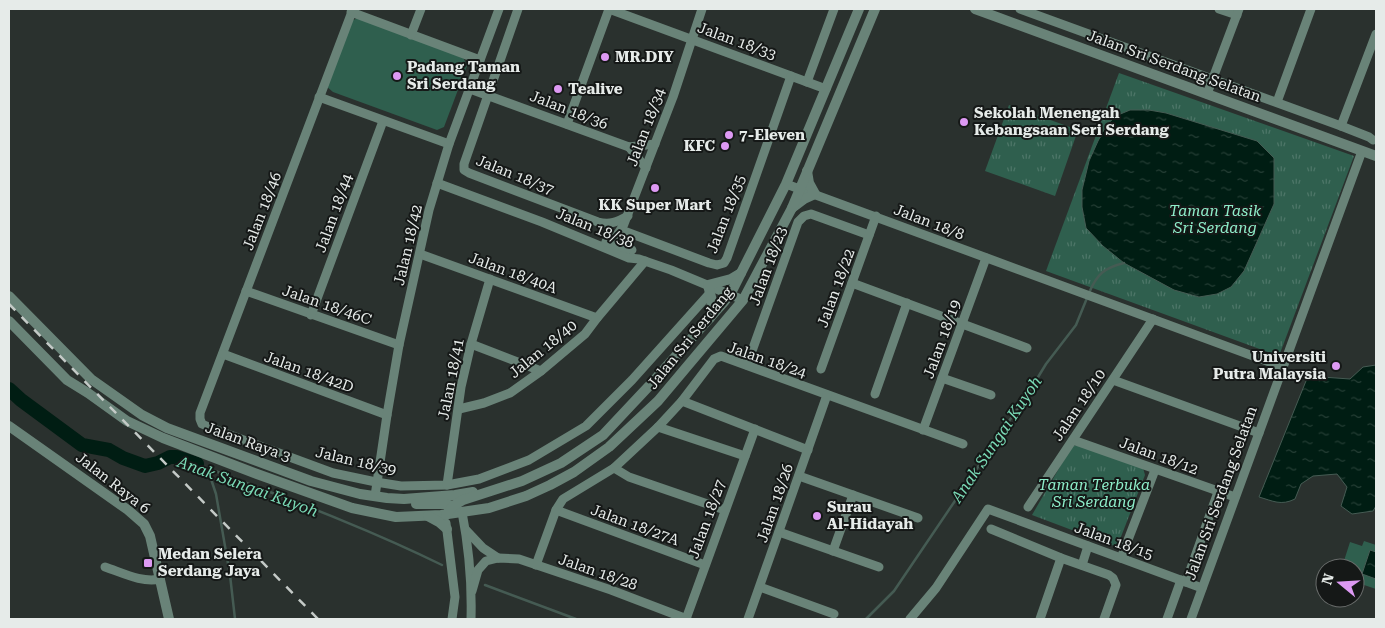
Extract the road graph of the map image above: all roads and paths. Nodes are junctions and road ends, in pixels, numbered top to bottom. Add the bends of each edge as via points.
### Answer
1 (421, 9) edge
2 (499, 9) edge
3 (518, 9) edge
4 (609, 9) edge
5 (702, 9) edge
6 (834, 9) edge
7 (975, 9) edge
8 (1020, 9) edge
9 (1219, 9) edge
10 (1312, 9) edge
11 (352, 10) edge
12 (876, 10) edge
13 (1032, 11) edge
14 (856, 12) edge
15 (1238, 12) edge
16 (1026, 27) junction
17 (1376, 34) edge
18 (411, 35) junction
19 (692, 39) junction
20 (480, 60) junction
21 (791, 76) junction
22 (1213, 79) junction
23 (807, 82) junction
24 (470, 89) junction
25 (826, 89) junction
26 (1207, 94) junction
27 (488, 95) junction
28 (319, 98) junction
29 (1277, 102) junction
30 (383, 121) junction
31 (566, 124) junction
32 (1341, 126) junction
33 (1373, 140) dead end
34 (449, 144) junction
35 (655, 144) junction
36 (629, 147) junction
37 (1362, 152) junction
38 (1376, 156) edge
39 (646, 168) junction
40 (807, 171) junction
41 (437, 183) junction
42 (786, 184) junction
43 (800, 188) junction
44 (815, 194) junction
45 (792, 208) junction
46 (876, 216) junction
47 (625, 224) junction
48 (869, 235) junction
49 (591, 241) junction
50 (606, 242) junction
51 (420, 254) junction
52 (621, 254) junction
53 (638, 257) junction
54 (986, 258) junction
55 (661, 267) junction
56 (741, 273) junction
57 (634, 274) junction
58 (490, 280) junction
59 (852, 283) junction
60 (709, 289) junction
61 (246, 291) junction
62 (731, 293) junction
63 (9, 296) edge
64 (743, 300) junction
65 (907, 303) junction
66 (312, 314) junction
67 (597, 318) junction
68 (710, 318) junction
69 (1153, 318) junction
70 (9, 321) edge
71 (962, 323) junction
72 (471, 344) junction
73 (399, 346) junction
74 (1027, 348) dead end
75 (223, 354) junction
76 (747, 365) junction
77 (1283, 367) junction
78 (821, 369) dead end
79 (541, 371) junction
80 (942, 378) junction
81 (1113, 380) junction
82 (876, 394) dead end
83 (827, 395) junction
84 (991, 395) dead end
85 (682, 401) junction
86 (459, 410) junction
87 (387, 415) junction
88 (202, 424) joint
89 (9, 426) edge
90 (658, 427) junction
91 (754, 429) junction
92 (923, 430) junction
93 (1259, 433) junction
94 (1073, 440) junction
95 (963, 444) dead end
96 (808, 450) junction
97 (745, 456) junction
98 (614, 468) junction
99 (1155, 470) junction
100 (799, 476) junction
101 (522, 480) junction
102 (376, 482) junction
103 (447, 485) junction
104 (1218, 492) junction
105 (360, 494) junction
106 (375, 496) junction
107 (852, 496) junction
108 (1235, 497) junction
109 (453, 506) junction
110 (1028, 507) dead end
111 (556, 510) junction
112 (725, 510) junction
113 (465, 512) junction
114 (446, 514) junction
115 (428, 516) junction
116 (918, 518) dead end
117 (447, 529) junction
118 (991, 529) dead end
119 (466, 530) junction
120 (779, 532) junction
121 (1088, 546) junction
122 (833, 551) junction
123 (498, 558) junction
124 (1061, 558) junction
125 (1121, 558) junction
126 (536, 565) junction
127 (706, 565) junction
128 (1082, 565) junction
129 (105, 567) dead end
130 (879, 567) dead end
131 (160, 579) junction
132 (1183, 581) junction
133 (760, 587) junction
134 (1202, 588) junction
135 (472, 591) junction
136 (834, 614) dead end
137 (169, 619) edge
138 (452, 619) edge
139 (471, 619) edge
140 (686, 619) edge
141 (748, 619) edge
142 (910, 619) edge
143 (1040, 619) edge
144 (1104, 619) edge
145 (1167, 619) edge
146 (1191, 619) edge

1 - 18 street
2 - 20 street, Jalan 18/42
3 - 27 street
4 - 19 street, Jalan 18/33
4 - 31 street
5 - 19 street, Jalan 18/34
6 - 23 street
7 - 16 street, Jalan Sri Serdang Selatan
8 - 13 street
9 - 15 street
10 - 29 street
11 - 18 street
11 - 28 street, Jalan 18/46
12 - 40 street, Jalan Sri Serdang
13 - 16 street
13 - 22 street
14 - 25 street, Jalan Sri Serdang
15 - 22 street
16 - 26 street, Jalan Sri Serdang Selatan
17 - 32 street
18 - 20 street
19 - 21 street, Jalan 18/33
19 - 35 street, Jalan 18/34
20 - 24 street, Jalan 18/42
21 - 23 street, Jalan 18/33
21 - 47 street, Jalan 18/35 via 724,263 709,263
22 - 26 street
22 - 29 street
23 - 25 street, Jalan 18/33
24 - 27 street, Jalan 18/36
24 - 34 street, Jalan 18/42
25 - 42 street, Jalan Sri Serdang
26 - 37 street, Jalan Sri Serdang Selatan
27 - 31 street, Jalan 18/36
27 - 47 street, Jalan 18/37 via 464,170 598,222
28 - 30 street
28 - 61 street, Jalan 18/46
29 - 32 street
30 - 34 street
30 - 66 street, Jalan 18/44
31 - 36 street, Jalan 18/36
32 - 33 street
34 - 41 street, Jalan 18/42
35 - 36 street, Jalan 18/36
35 - 39 street, Jalan 18/34
36 - 39 street
37 - 38 street, Jalan Sri Serdang Selatan
37 - 77 street, Jalan Sri Serdang Selatan
39 - 47 street, Jalan 18/34
40 - 43 street, Jalan Sri Serdang
40 - 44 street
41 - 49 street, Jalan 18/38
41 - 51 street, Jalan 18/42
42 - 43 street, Jalan 18/8
42 - 56 street, Jalan Sri Serdang
43 - 44 street, Jalan 18/8
43 - 45 street, Jalan Sri Serdang
44 - 45 street
44 - 46 street, Jalan 18/8
45 - 64 street, Jalan Sri Serdang
46 - 48 street, Jalan 18/22
46 - 54 street, Jalan 18/8
47 - 50 street via 615,238
47 - 53 street via 627,242
48 - 59 street, Jalan 18/22
48 - 76 street, Jalan 18/23 via 811,214 798,222
49 - 50 street
49 - 52 street, Jalan 18/38
50 - 53 street
51 - 58 street, Jalan 18/40A
51 - 73 street, Jalan 18/42
52 - 53 street, Jalan 18/38
52 - 57 street via 629,261
53 - 55 street, Jalan 18/38
53 - 57 street, Jalan 18/40
54 - 69 street, Jalan 18/8
54 - 71 street, Jalan 18/19
55 - 57 street
55 - 60 street, Jalan 18/38
56 - 60 street
56 - 62 street, Jalan Sri Serdang
57 - 67 street, Jalan 18/40
58 - 67 street, Jalan 18/40A
58 - 72 street, Jalan 18/41
59 - 65 street
59 - 78 street, Jalan 18/22
60 - 62 street, Jalan 18/38
60 - 68 street via 712,301
60 - 103 street, Jalan 18/39 via 632,380 586,426 529,460 479,479
61 - 66 street, Jalan 18/46C
61 - 75 street, Jalan 18/46
62 - 64 street, Jalan 18/38
62 - 68 street, Jalan Sri Serdang
63 - 105 street, Jalan Raya 3 via 91,379 142,415 167,428 311,481
64 - 113 street, Jalan Sri Serdang via 658,401 609,447 574,472 526,496
65 - 71 street
65 - 82 street
66 - 73 street, Jalan 18/46C
67 - 79 street, Jalan 18/40 via 585,334
68 - 101 street, Jalan Sri Serdang via 603,434 561,463
69 - 77 street, Jalan 18/8
69 - 81 street, Jalan 18/10
70 - 115 street, Jalan Raya 3 via 66,380 127,421 163,438 352,508 396,517
71 - 74 street
71 - 80 street, Jalan 18/19
72 - 79 street
72 - 86 street, Jalan 18/41
73 - 87 street, Jalan 18/42
75 - 87 street, Jalan 18/42D
75 - 88 street, Jalan 18/46 via 200,414
76 - 83 street, Jalan 18/24
76 - 85 street, Jalan 18/24 via 721,356 714,359
77 - 93 street, Jalan Sri Serdang Selatan
79 - 86 street, Jalan 18/40 via 510,393
80 - 84 street
80 - 92 street, Jalan 18/19
81 - 93 street
81 - 94 street, Jalan 18/10
83 - 92 street, Jalan 18/24
83 - 96 street, Jalan 18/26
85 - 90 street, Jalan 18/24
85 - 91 street
86 - 103 street, Jalan 18/41
87 - 102 street, Jalan 18/42
88 - 102 street, Jalan 18/39 via 333,473
89 - 131 street, Jalan Raya 6 via 144,524
90 - 97 street
90 - 98 street, Jalan 18/24
91 - 96 street
91 - 97 street, Jalan 18/27
92 - 95 street, Jalan 18/24
93 - 108 street, Jalan Sri Serdang Selatan
94 - 99 street, Jalan 18/12
94 - 110 street, Jalan 18/10
96 - 100 street, Jalan 18/26
97 - 112 street, Jalan 18/27
98 - 111 street, Jalan 18/24 via 564,498
98 - 112 street via 629,477
99 - 104 street, Jalan 18/12
99 - 125 street
100 - 107 street
100 - 120 street, Jalan 18/26
101 - 106 street, Jalan Raya 3 via 455,495 404,499
101 - 109 street
102 - 103 street, Jalan 18/39 via 401,486
102 - 106 street, Jalan 18/42
104 - 108 street, Jalan 18/12
104 - 132 street
105 - 106 street, Jalan Raya 3
105 - 109 street via 389,503
107 - 116 street
107 - 122 street
108 - 134 street, Jalan Sri Serdang Selatan
109 - 113 street
109 - 114 street
111 - 126 street, Jalan 18/24
111 - 127 street, Jalan 18/27A
112 - 127 street, Jalan 18/27
113 - 114 street, Jalan Raya 3
113 - 119 street
114 - 115 street, Jalan Raya 3
114 - 117 street
115 - 117 street
117 - 138 street via 455,597
118 - 124 street
119 - 123 street
119 - 135 street
120 - 122 street
120 - 133 street, Jalan 18/26
121 - 125 street, Jalan 18/15
121 - 128 street
121 - 142 street, Jalan 18/15 via 988,509 936,588
122 - 130 street
123 - 126 street, Jalan 18/28 via 520,559
123 - 135 street via 486,561 478,570
124 - 128 street
124 - 143 street
125 - 132 street, Jalan 18/15
126 - 140 street, Jalan 18/28
127 - 140 street, Jalan 18/27
128 - 144 street via 1110,575 1115,582
129 - 131 street via 145,580
131 - 137 street, Jalan Raya 6
132 - 134 street, Jalan 18/15
132 - 145 street
133 - 136 street
133 - 141 street, Jalan 18/26
134 - 146 street, Jalan Sri Serdang Selatan
135 - 139 street

